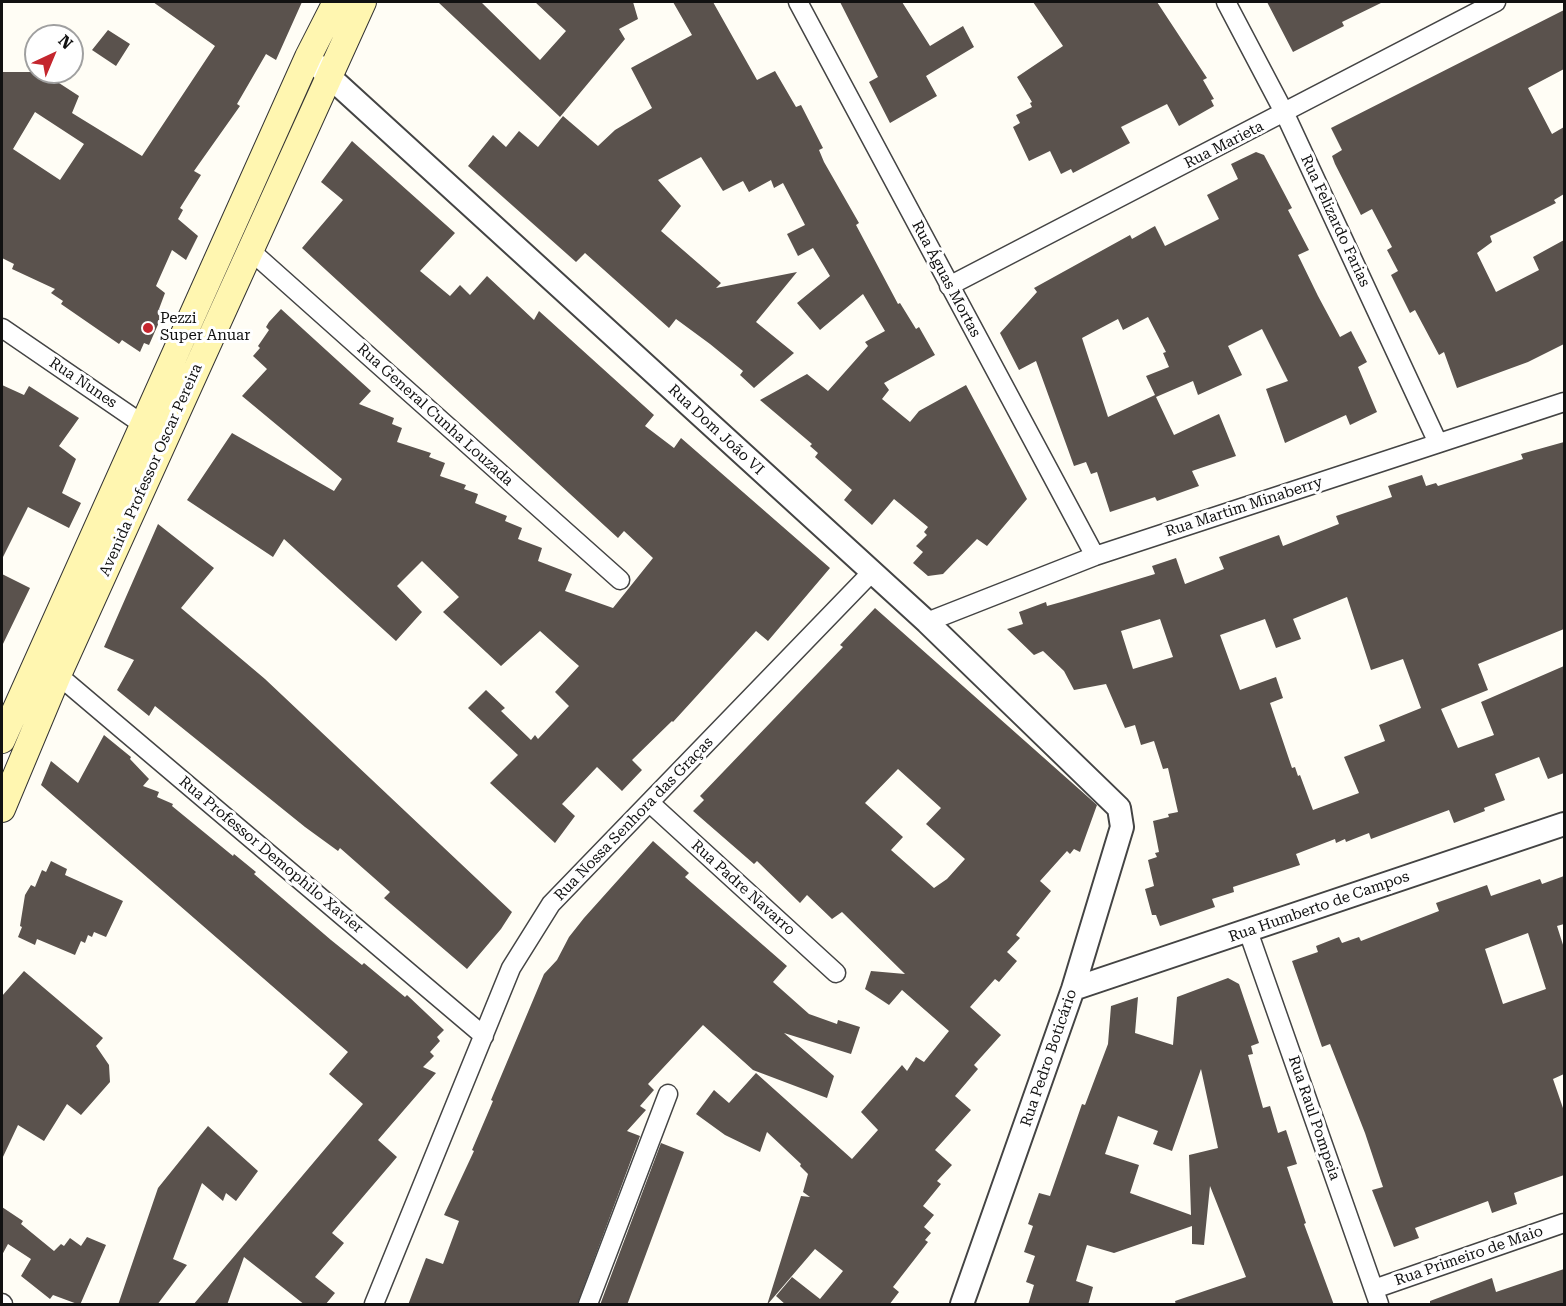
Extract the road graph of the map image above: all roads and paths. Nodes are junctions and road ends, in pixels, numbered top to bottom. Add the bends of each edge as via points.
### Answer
1 (336, 2) edge
2 (362, 2) edge
3 (798, 2) edge
4 (1226, 2) edge
5 (1496, 2) edge
6 (308, 57) junction
7 (328, 74) junction
8 (1285, 114) junction
9 (251, 250) junction
10 (949, 286) junction
11 (2, 327) edge
12 (1564, 402) edge
13 (143, 424) junction
14 (165, 439) junction
15 (1438, 443) junction
16 (1095, 556) junction
17 (871, 573) junction
18 (620, 580) dead end
19 (927, 622) junction
20 (57, 675) junction
21 (2, 740) edge
22 (650, 803) junction
23 (1119, 808) joint
24 (2, 809) edge
25 (1564, 824) edge
26 (1248, 931) junction
27 (836, 973) dead end
28 (1073, 989) junction
29 (484, 1036) junction
30 (668, 1094) dead end
31 (1564, 1223) edge
32 (1377, 1297) edge
33 (374, 1305) edge
34 (588, 1305) edge
35 (962, 1305) edge

1 - 6 main road, Avenida Professor Oscar Pereira
2 - 7 main road, Avenida Professor Oscar Pereira
3 - 10 street, Rua Águas Mortas
4 - 8 street, Rua Felizardo Farias
5 - 8 street, Rua Marieta
6 - 7 street, Rua Dom João VI
6 - 13 main road, Avenida Professor Oscar Pereira
7 - 9 main road, Avenida Professor Oscar Pereira
7 - 17 street, Rua Dom João VI
8 - 10 street, Rua Marieta
8 - 15 street, Rua Felizardo Farias
9 - 14 main road, Avenida Professor Oscar Pereira
9 - 18 street, Rua General Cunha Louzada
10 - 16 street, Rua Águas Mortas
11 - 13 street, Rua Nunes
12 - 15 street, Rua Martim Minaberry
13 - 14 street, Rua Nunes
13 - 21 main road, Avenida Professor Oscar Pereira
14 - 20 main road, Avenida Professor Oscar Pereira
15 - 16 street, Rua Martim Minaberry
16 - 19 street, Rua Martim Minaberry
17 - 19 street, Rua Dom João VI
17 - 22 street, Rua Nossa Senhora das Graças
19 - 23 street, Rua Dom João VI
20 - 24 main road, Avenida Professor Oscar Pereira
20 - 29 street, Rua Professor Demophilo Xavier
22 - 27 street, Rua Padre Navarro
22 - 29 street, Rua Nossa Senhora das Graças via 550,904 511,968
23 - 28 street, Rua Pedro Boticário via 1122,827
25 - 26 street, Rua Humberto de Campos
26 - 28 street, Rua Humberto de Campos
26 - 32 street, Rua Raul Pompeia
28 - 35 street, Rua Pedro Boticário
29 - 33 street, Rua Nossa Senhora das Graças
30 - 34 street
31 - 32 street, Rua Primeiro de Maio

